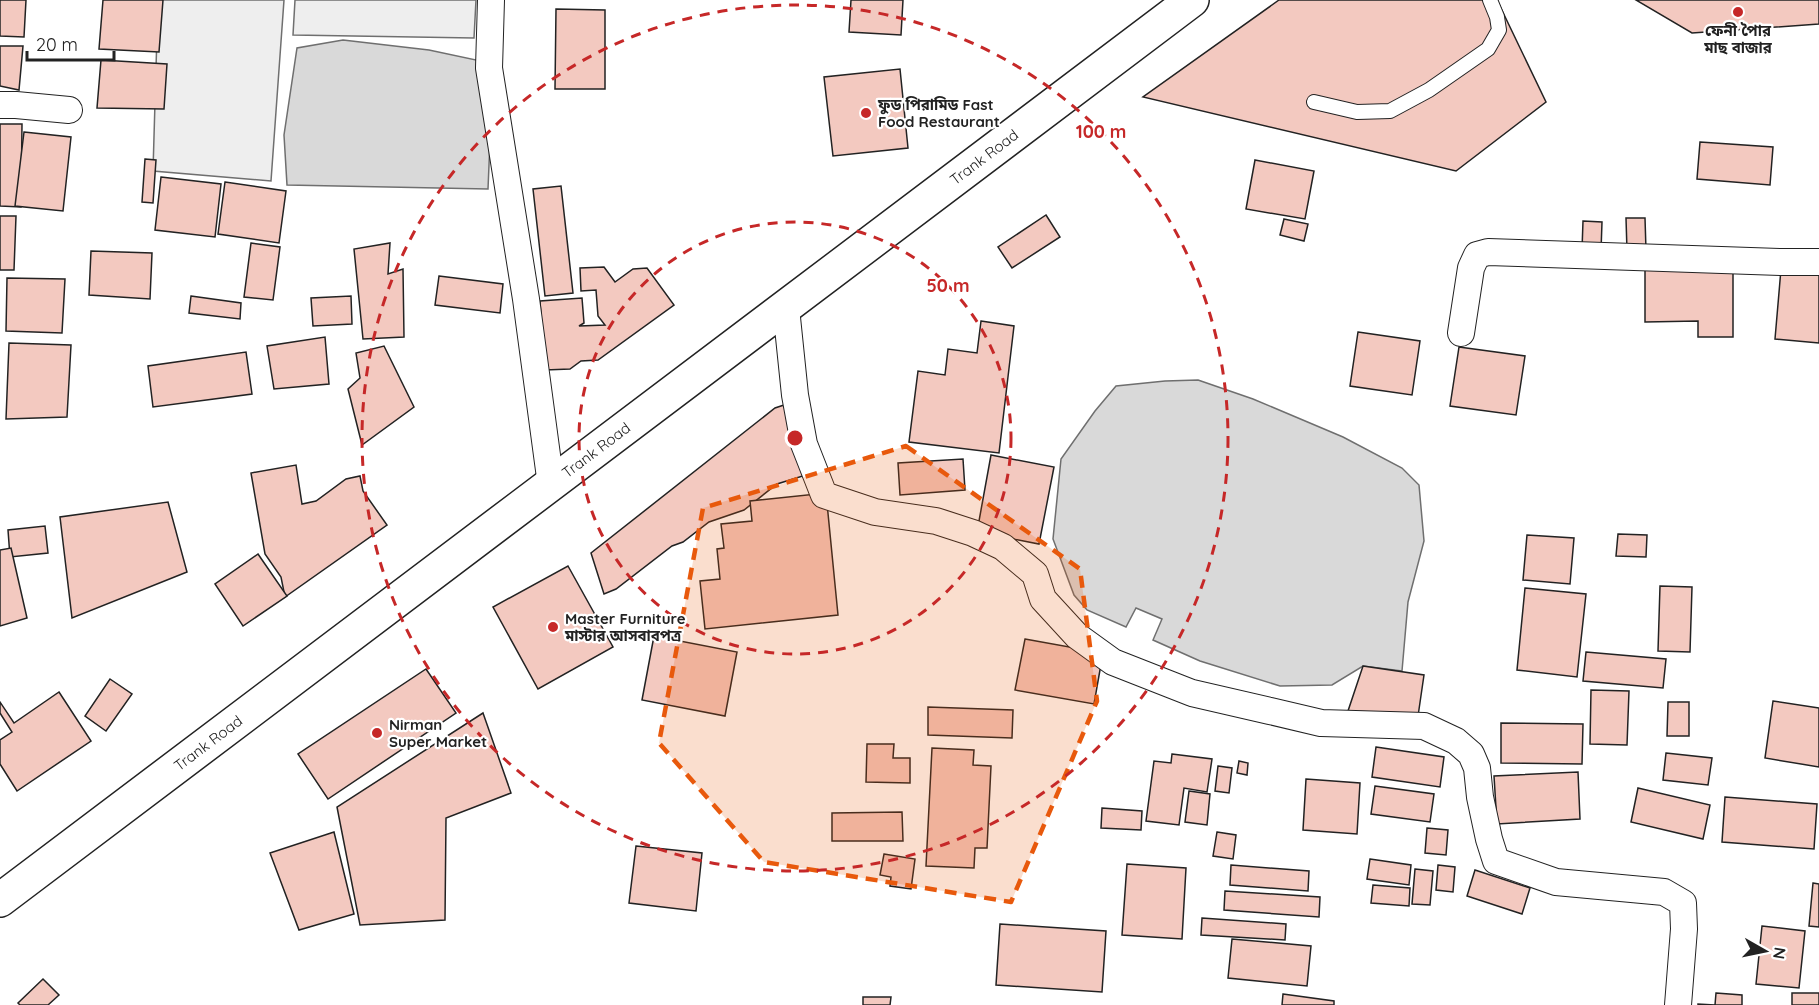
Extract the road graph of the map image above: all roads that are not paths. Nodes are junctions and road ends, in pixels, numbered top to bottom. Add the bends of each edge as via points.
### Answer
1 (491, 0) edge
2 (1192, 0) edge
3 (1490, 0) edge
4 (1314, 102) dead end
5 (0, 105) edge
6 (69, 110) dead end
7 (1819, 262) edge
8 (786, 308) junction
9 (1461, 333) dead end
10 (550, 485) junction
11 (0, 900) edge
12 (1678, 1005) edge

1 - 10 street via 489,68 526,299
2 - 8 main road, Trank Road
3 - 4 lane via 1499,30 1488,49 1429,90 1390,111 1357,111
5 - 6 street
7 - 9 street via 1488,252 1477,255 1471,268
8 - 10 main road, Trank Road
8 - 12 street via 804,444 824,495 875,512 936,520 1003,547 1035,574 1043,599 1077,636 1113,662 1192,693 1321,723 1424,726 1456,741 1471,754 1478,768 1480,797 1496,861 1556,882 1664,892 1683,903
10 - 11 main road, Trank Road

